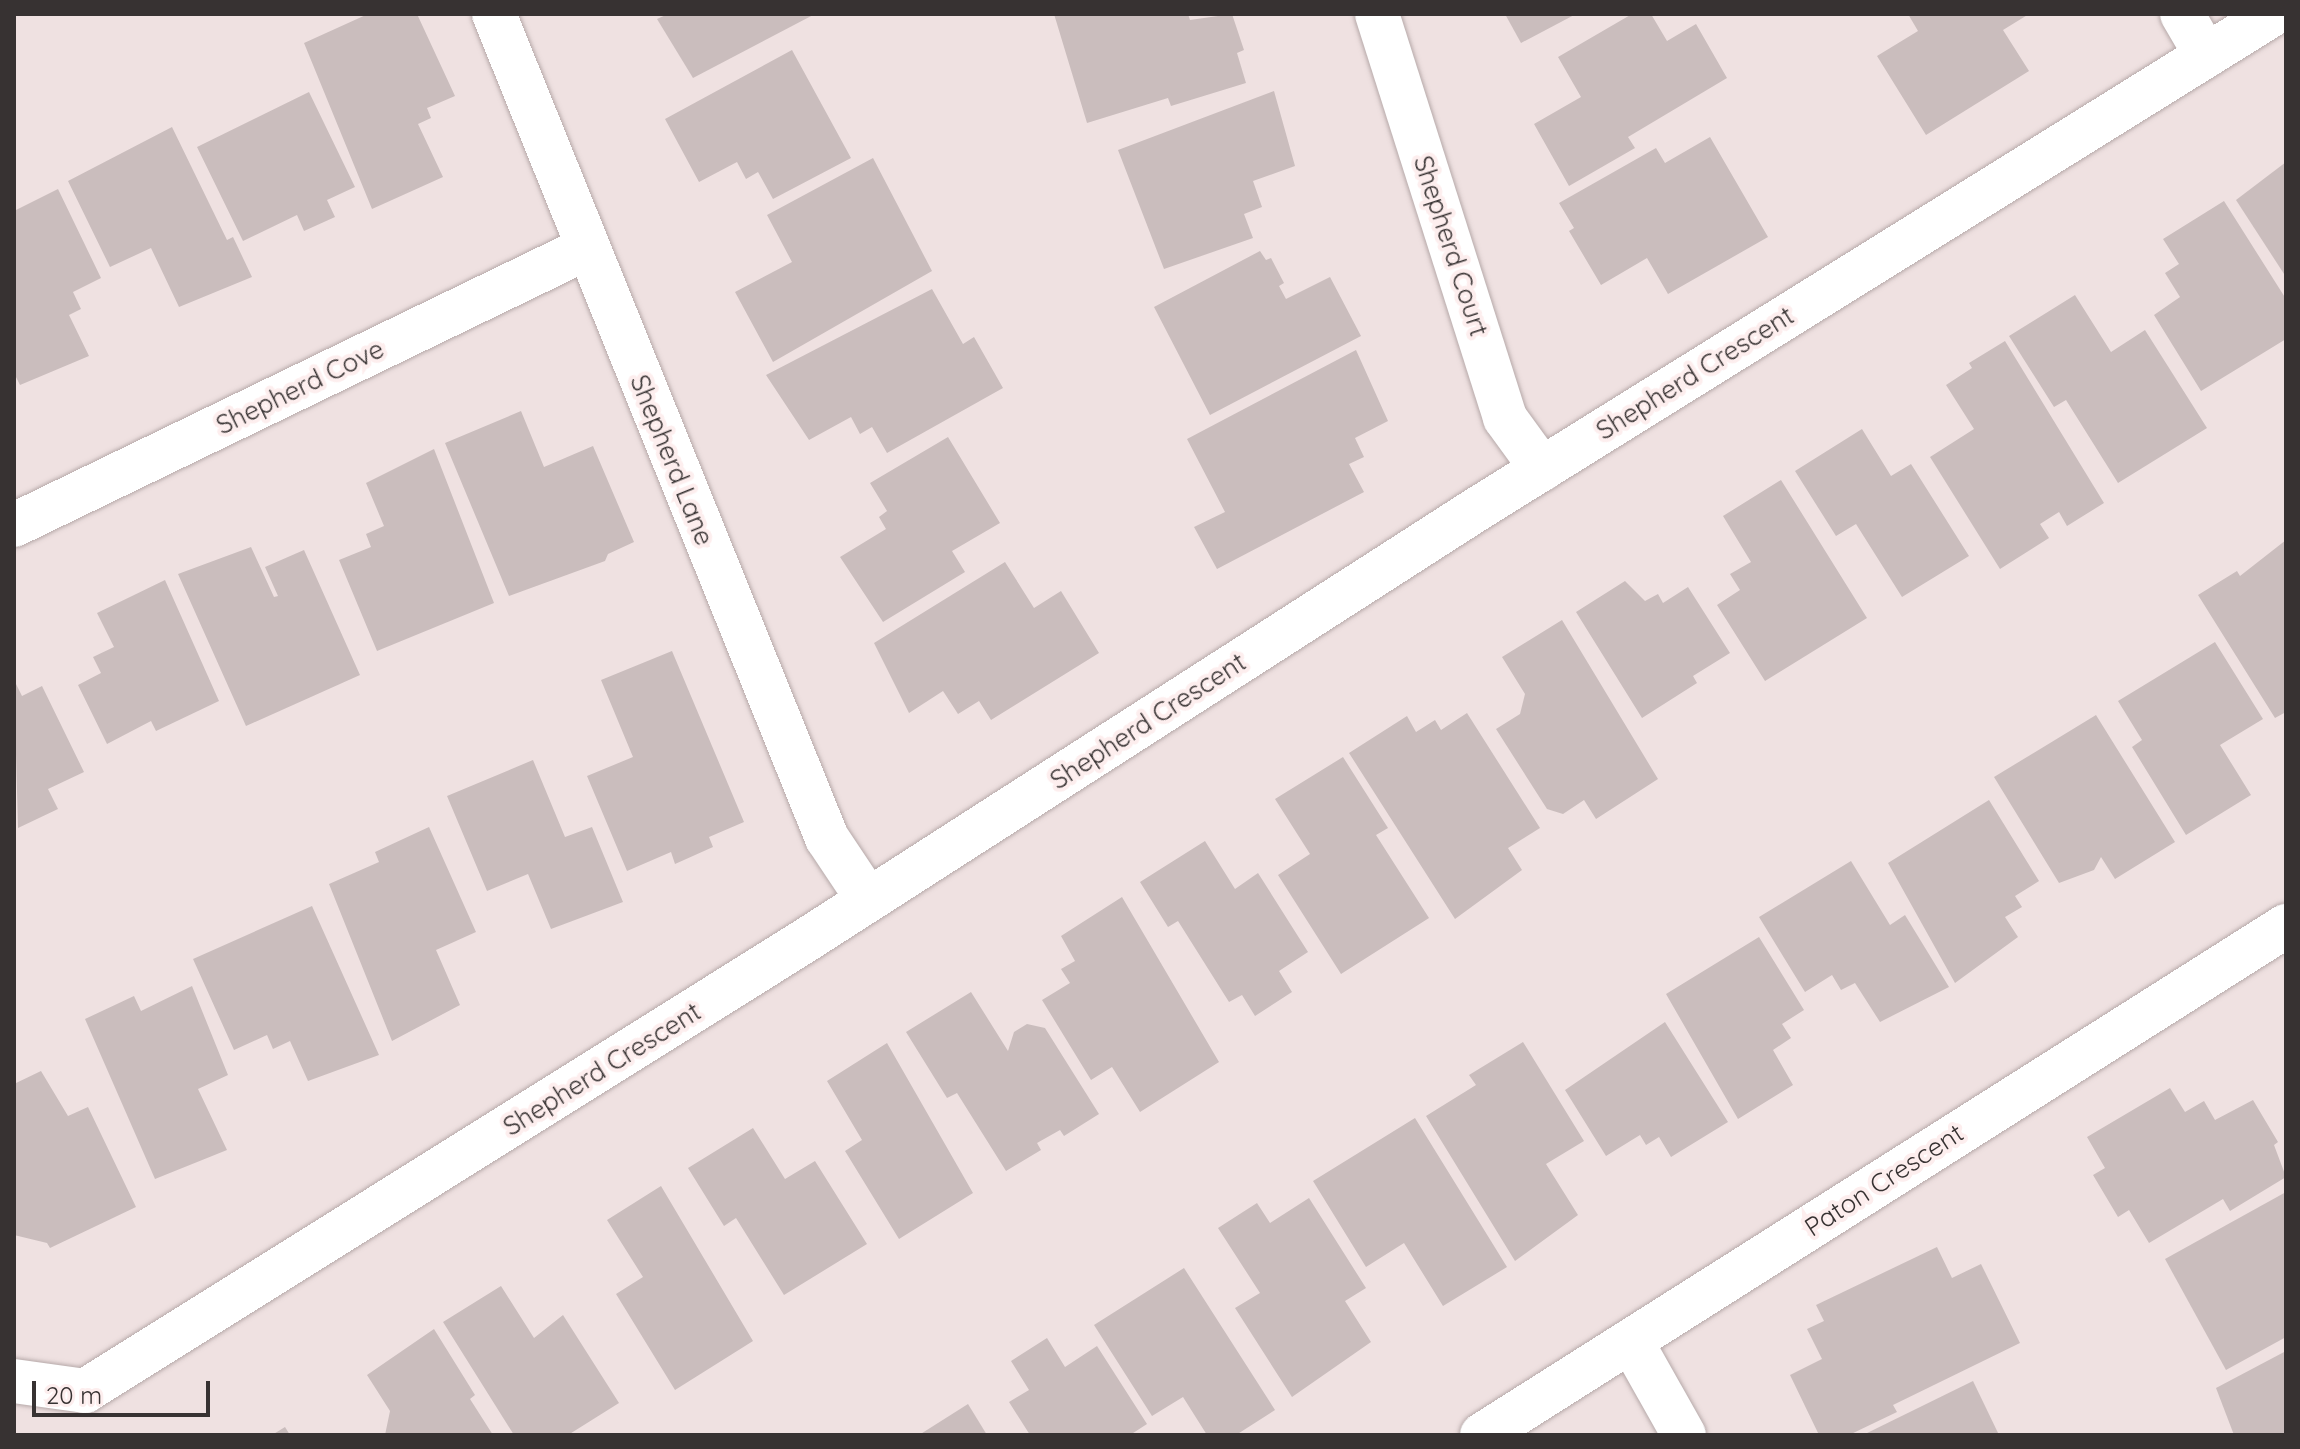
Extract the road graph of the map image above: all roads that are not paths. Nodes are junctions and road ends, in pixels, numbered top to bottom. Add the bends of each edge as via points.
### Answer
1 (494, 14) edge
2 (1377, 14) edge
3 (2182, 14) edge
4 (2273, 14) edge
5 (2206, 55) junction
6 (585, 249) junction
7 (1542, 469) junction
8 (14, 525) edge
9 (867, 898) junction
10 (2286, 926) edge
11 (1631, 1341) junction
12 (14, 1381) edge
13 (1482, 1435) edge
14 (1684, 1435) edge

1 - 6 street, Shepherd Lane
2 - 7 street, Shepherd Court via 1505,418
3 - 5 street
4 - 5 street, Shepherd Crescent
5 - 7 street, Shepherd Crescent
6 - 8 street, Shepherd Cove
6 - 9 street, Shepherd Lane via 827,838
7 - 9 street, Shepherd Crescent
9 - 12 street, Shepherd Crescent via 85,1391
10 - 11 street, Paton Crescent
11 - 13 street, Paton Crescent
11 - 14 street

